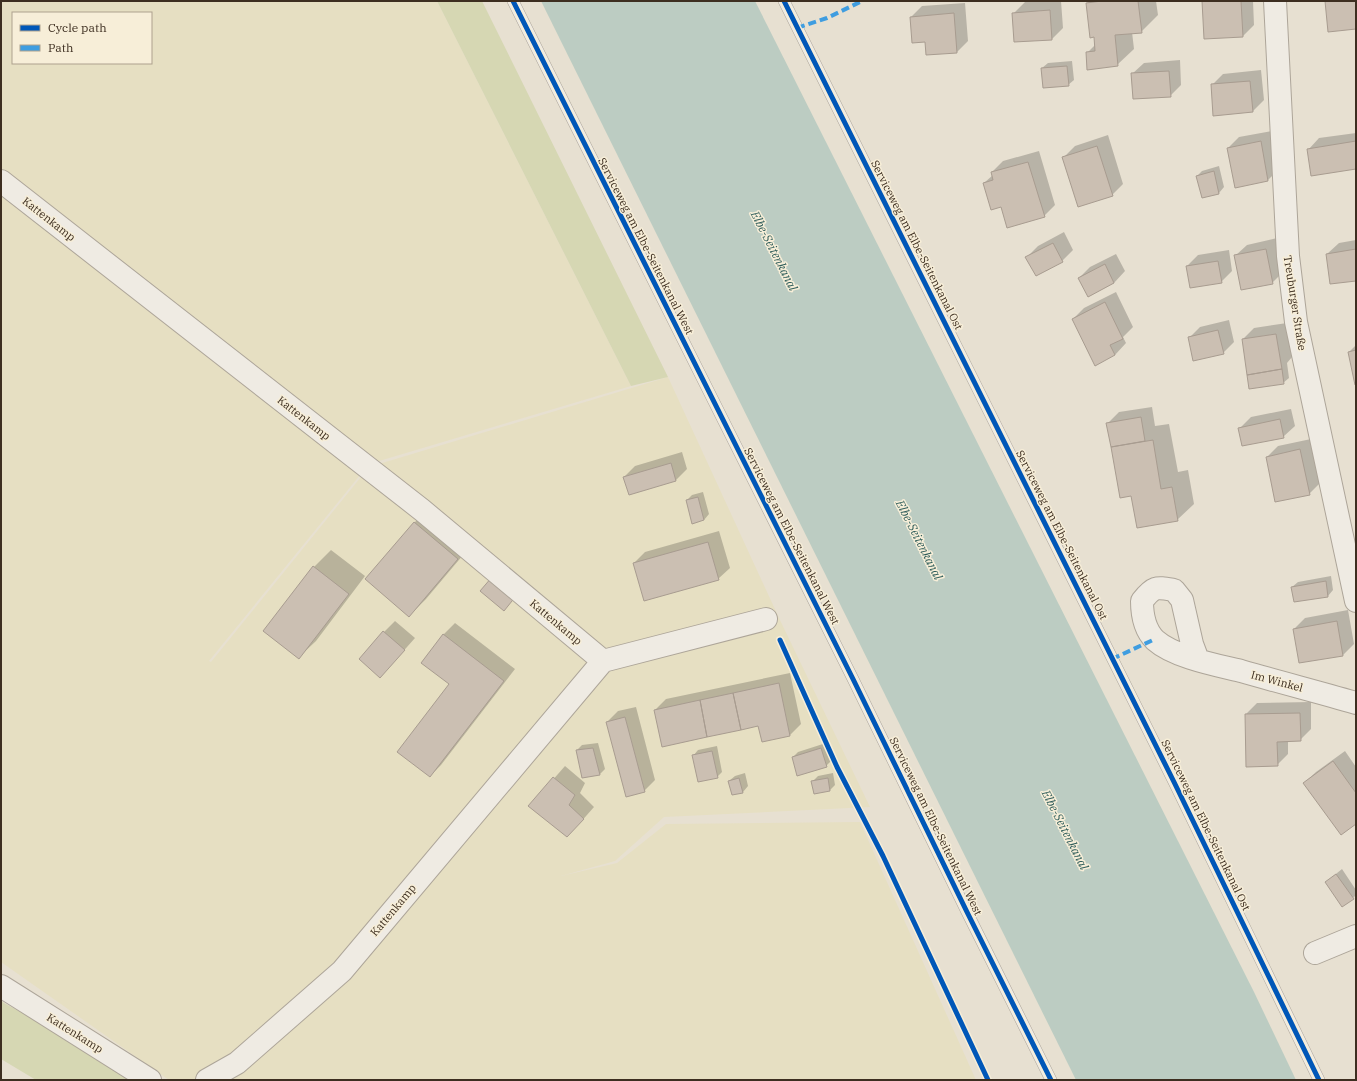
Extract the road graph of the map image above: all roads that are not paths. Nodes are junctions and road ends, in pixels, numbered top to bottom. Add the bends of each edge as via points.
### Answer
1 (513, 1) edge
2 (784, 1) edge
3 (1275, 1) edge
4 (1, 181) edge
5 (1356, 601) edge
6 (766, 619) dead end
7 (1198, 660) dead end
8 (603, 661) junction
9 (1356, 703) edge
10 (1356, 936) edge
11 (1316, 953) dead end
12 (1, 986) edge
13 (150, 1080) edge
14 (207, 1080) edge
15 (1051, 1080) edge
16 (1319, 1080) edge

1 - 15 lane, Serviceweg am Elbe-Seitenkanal West
2 - 16 lane, Serviceweg am Elbe-Seitenkanal Ost via 1174,782
3 - 5 street, Treuburger Straße via 1287,249 1296,322
4 - 8 street, Kattenkamp via 422,510
6 - 8 street
7 - 9 street, Im Winkel
8 - 14 street, Kattenkamp via 342,971 237,1063
10 - 11 street
12 - 13 street, Kattenkamp

